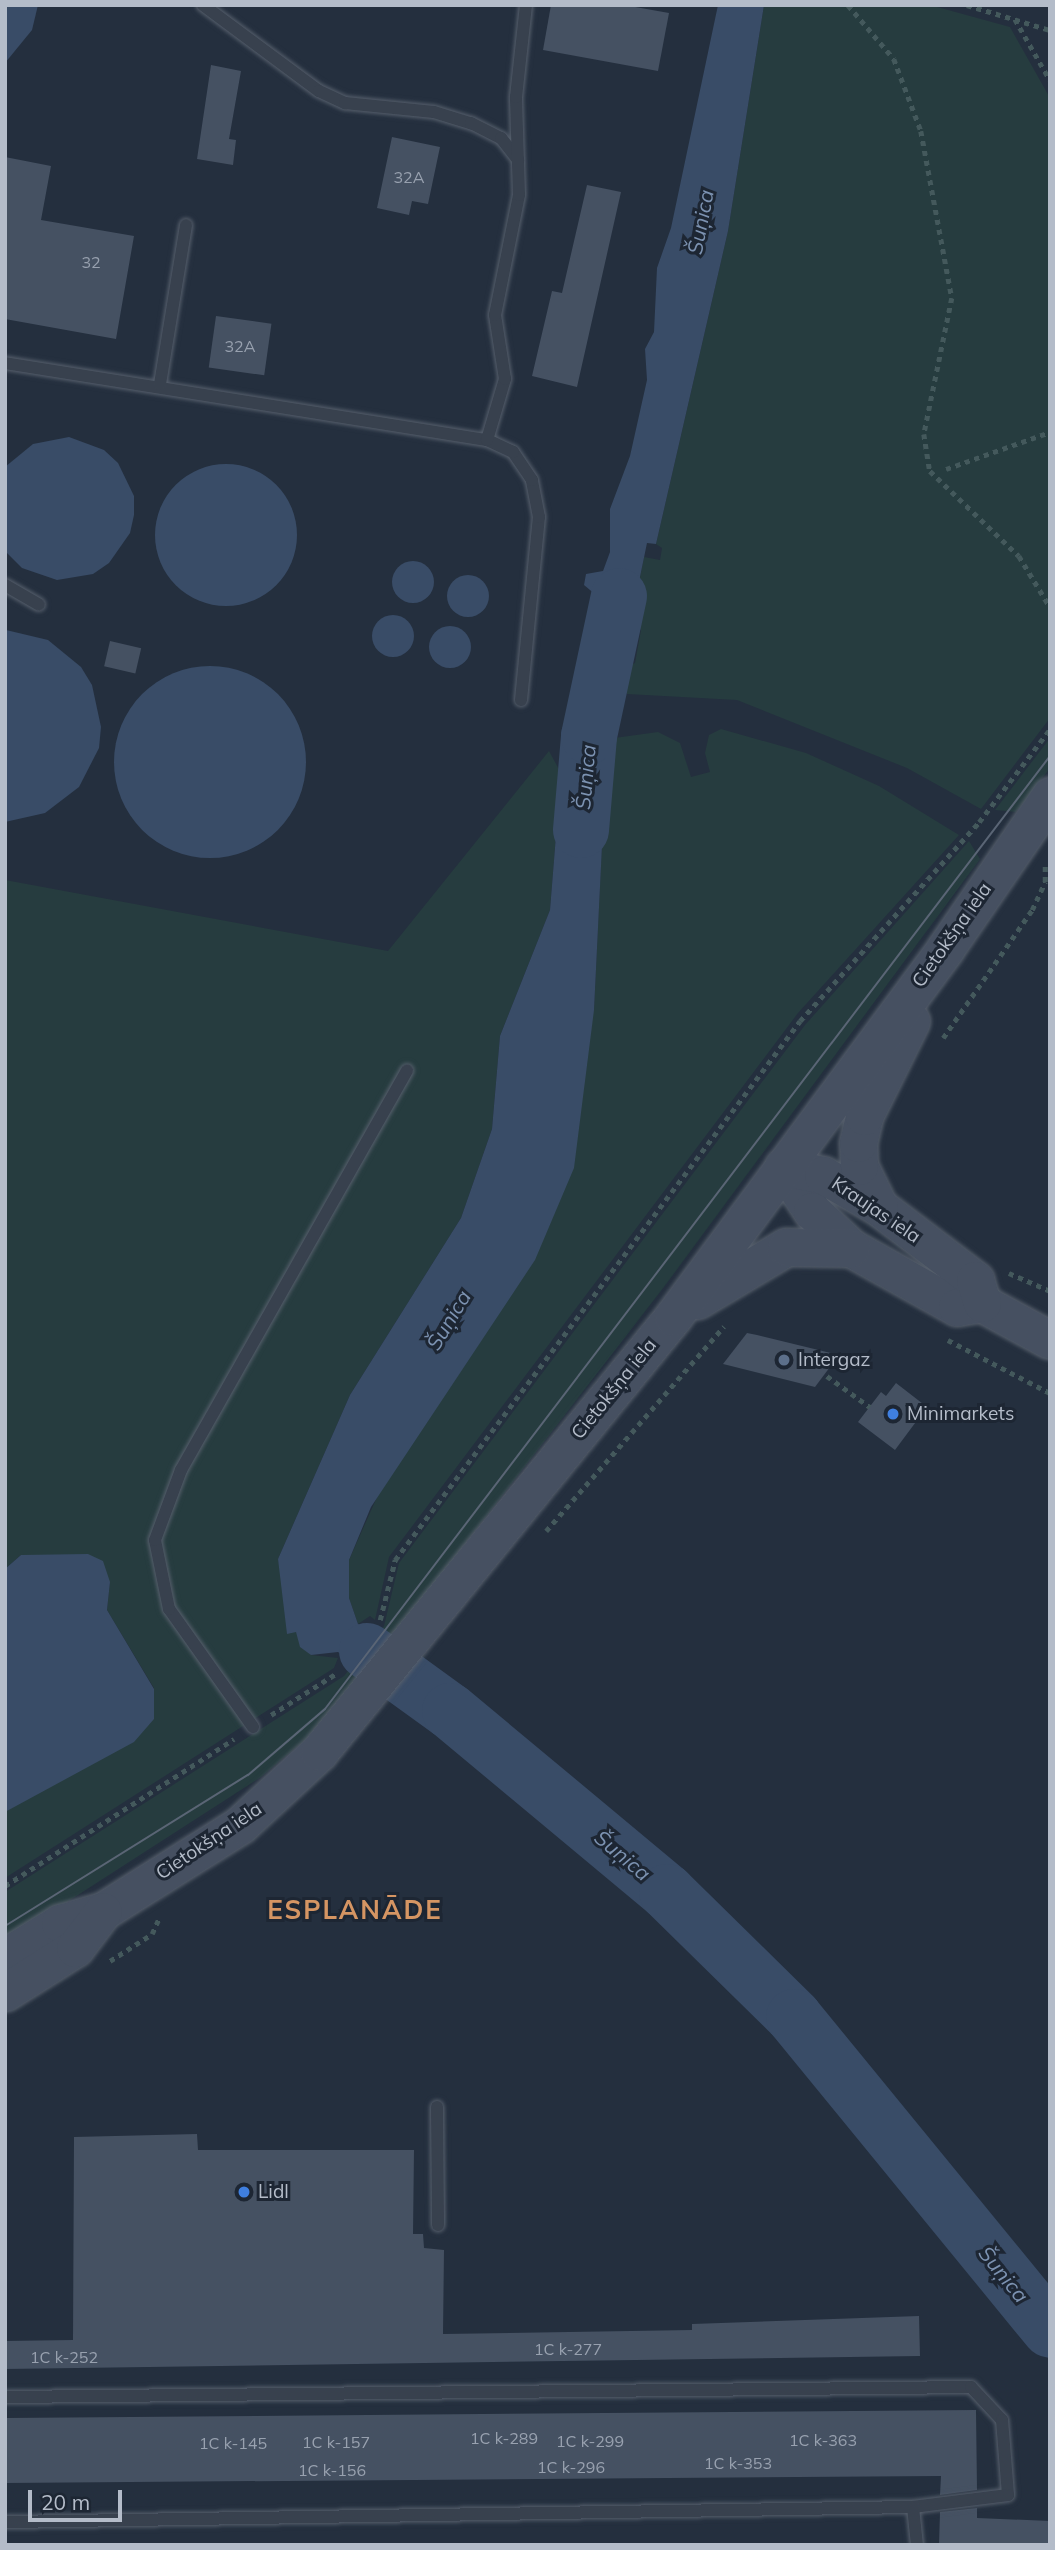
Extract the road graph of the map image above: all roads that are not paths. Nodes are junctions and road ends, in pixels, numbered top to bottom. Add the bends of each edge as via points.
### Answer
1 (203, 5) edge
2 (526, 5) edge
3 (517, 160) junction
4 (186, 225) dead end
5 (5, 363) edge
6 (160, 384) junction
7 (487, 440) junction
8 (5, 585) edge
9 (39, 605) dead end
10 (521, 700) dead end
11 (1050, 796) edge
12 (945, 948) junction
13 (407, 1071) dead end
14 (783, 1167) junction
15 (878, 1207) junction
16 (851, 1248) junction
17 (982, 1303) junction
18 (673, 1317) junction
19 (1050, 1340) edge
20 (253, 1727) road end
21 (103, 1911) junction
22 (5, 1957) edge
23 (5, 1992) edge
24 (437, 2107) dead end
25 (438, 2224) dead end
26 (5, 2397) edge
27 (913, 2507) junction
28 (5, 2522) edge
29 (917, 2545) edge

1 - 3 lane via 318,91 345,103 433,112 471,123 501,138
2 - 3 lane via 516,97
3 - 7 lane via 519,195 495,315 505,379
4 - 6 lane
5 - 6 lane
6 - 7 lane
7 - 10 lane via 513,452 526,471 539,517
8 - 9 lane
11 - 12 street, Cietokšņa iela
12 - 14 street, Cietokšņa iela
12 - 15 street via 861,1129 859,1166
13 - 20 lane via 181,1470 155,1540 169,1609
14 - 15 street, Kraujas iela via 823,1175
14 - 16 street, Kraujas iela via 812,1210
14 - 18 street, Cietokšņa iela
15 - 17 street, Kraujas iela via 975,1280
16 - 17 street, Kraujas iela via 957,1307
16 - 18 street via 786,1247
17 - 19 street, Kraujas iela
18 - 21 street, Cietokšņa iela via 319,1752 240,1825
21 - 22 street, Cietokšņa iela via 60,1923
21 - 23 street, Cietokšņa iela via 75,1948
24 - 25 lane
26 - 27 lane via 971,2387 1002,2420 1008,2495
27 - 28 lane
27 - 29 lane

